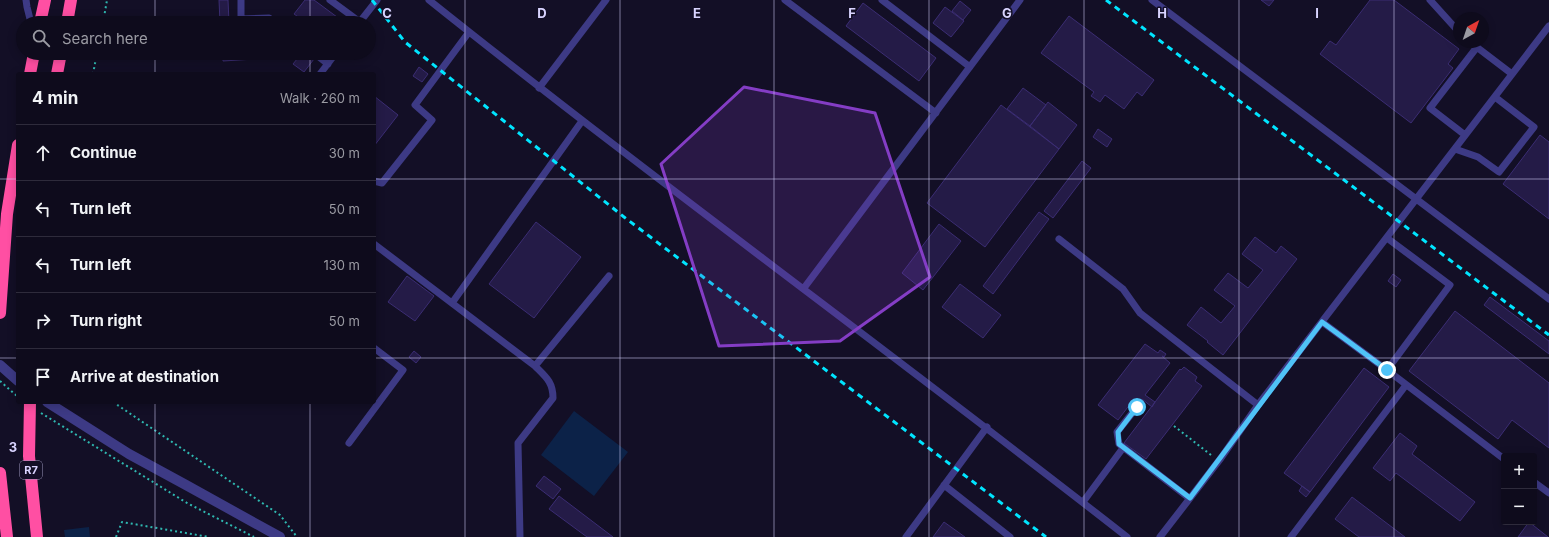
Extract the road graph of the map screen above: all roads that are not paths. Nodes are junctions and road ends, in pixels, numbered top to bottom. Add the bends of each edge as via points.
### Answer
1 (26, 0) edge
2 (45, 0) edge
3 (71, 0) edge
4 (241, 0) edge
5 (330, 0) edge
6 (377, 0) edge
7 (429, 0) edge
8 (606, 0) edge
9 (785, 0) edge
10 (882, 0) edge
11 (1020, 0) edge
12 (1152, 0) edge
13 (1430, 0) edge
14 (29, 16) edge
15 (42, 16) edge
16 (68, 16) edge
17 (241, 16) edge
18 (351, 16) edge
19 (364, 16) edge
20 (1453, 25) edge
21 (1549, 26) edge
22 (469, 32) junction
23 (1476, 48) edge
24 (1478, 48) edge
25 (33, 60) edge
26 (60, 60) edge
27 (323, 60) edge
28 (331, 60) edge
29 (328, 64) junction
30 (970, 67) junction
31 (30, 72) edge
32 (57, 72) edge
33 (322, 72) edge
34 (1512, 74) junction
35 (539, 88) junction
36 (1495, 97) junction
37 (936, 113) junction
38 (582, 121) junction
39 (1466, 135) junction
40 (1455, 149) junction
41 (16, 158) edge
42 (376, 182) edge
43 (1416, 199) junction
44 (1387, 238) junction
45 (1058, 240) dead end
46 (376, 246) edge
47 (609, 276) dead end
48 (804, 288) junction
49 (1549, 299) edge
50 (452, 303) junction
51 (0, 313) edge
52 (1322, 322) junction
53 (376, 350) edge
54 (0, 365) edge
55 (535, 366) junction
56 (1387, 370) junction
57 (16, 379) edge
58 (1406, 385) junction
59 (30, 404) edge
60 (51, 404) edge
61 (1258, 405) junction
62 (1137, 407) dead end
63 (987, 428) junction
64 (349, 443) dead end
65 (1124, 448) junction
66 (1501, 457) edge
67 (0, 473) edge
68 (1537, 484) edge
69 (944, 485) junction
70 (1549, 493) edge
71 (1190, 498) junction
72 (1083, 502) junction
73 (7, 537) edge
74 (37, 537) edge
75 (280, 537) edge
76 (520, 537) edge
77 (906, 537) edge
78 (1010, 537) edge
79 (1127, 537) edge
80 (1160, 537) edge
81 (1290, 537) edge

1 - 14 lane
2 - 15 highway
3 - 16 highway
4 - 17 lane
5 - 18 lane
6 - 19 lane
7 - 22 lane
8 - 35 lane
9 - 37 lane
10 - 30 lane
11 - 30 lane
12 - 43 lane
13 - 20 lane
21 - 34 lane
22 - 35 lane
22 - 42 lane via 415,105 432,120 382,183
23 - 39 lane via 1430,108
24 - 34 lane
25 - 31 highway
26 - 32 highway
27 - 29 lane
28 - 29 lane
29 - 33 lane
30 - 37 lane
34 - 36 lane
35 - 38 lane
36 - 39 lane
36 - 40 lane via 1534,127 1499,172 1478,157
37 - 48 lane
38 - 48 lane
38 - 50 lane
39 - 40 lane
40 - 43 lane
41 - 51 highway via 7,214
43 - 44 lane
43 - 49 lane
44 - 52 lane
44 - 56 lane via 1450,285
45 - 61 lane via 1123,288 1140,313
46 - 50 lane
47 - 55 lane
48 - 63 lane
50 - 55 lane
52 - 56 lane
52 - 61 lane
53 - 64 lane via 403,370
54 - 57 street
55 - 76 lane via 548,379 553,388 553,398 518,443
56 - 58 lane
58 - 66 lane
58 - 81 lane
59 - 74 highway, R7 via 29,456
60 - 75 street via 129,454
61 - 71 lane
62 - 65 lane via 1118,432 1119,444
63 - 69 lane
63 - 72 lane
65 - 71 lane
65 - 72 lane
67 - 73 highway
68 - 70 lane
69 - 77 lane
69 - 78 lane
71 - 80 lane
72 - 79 lane

